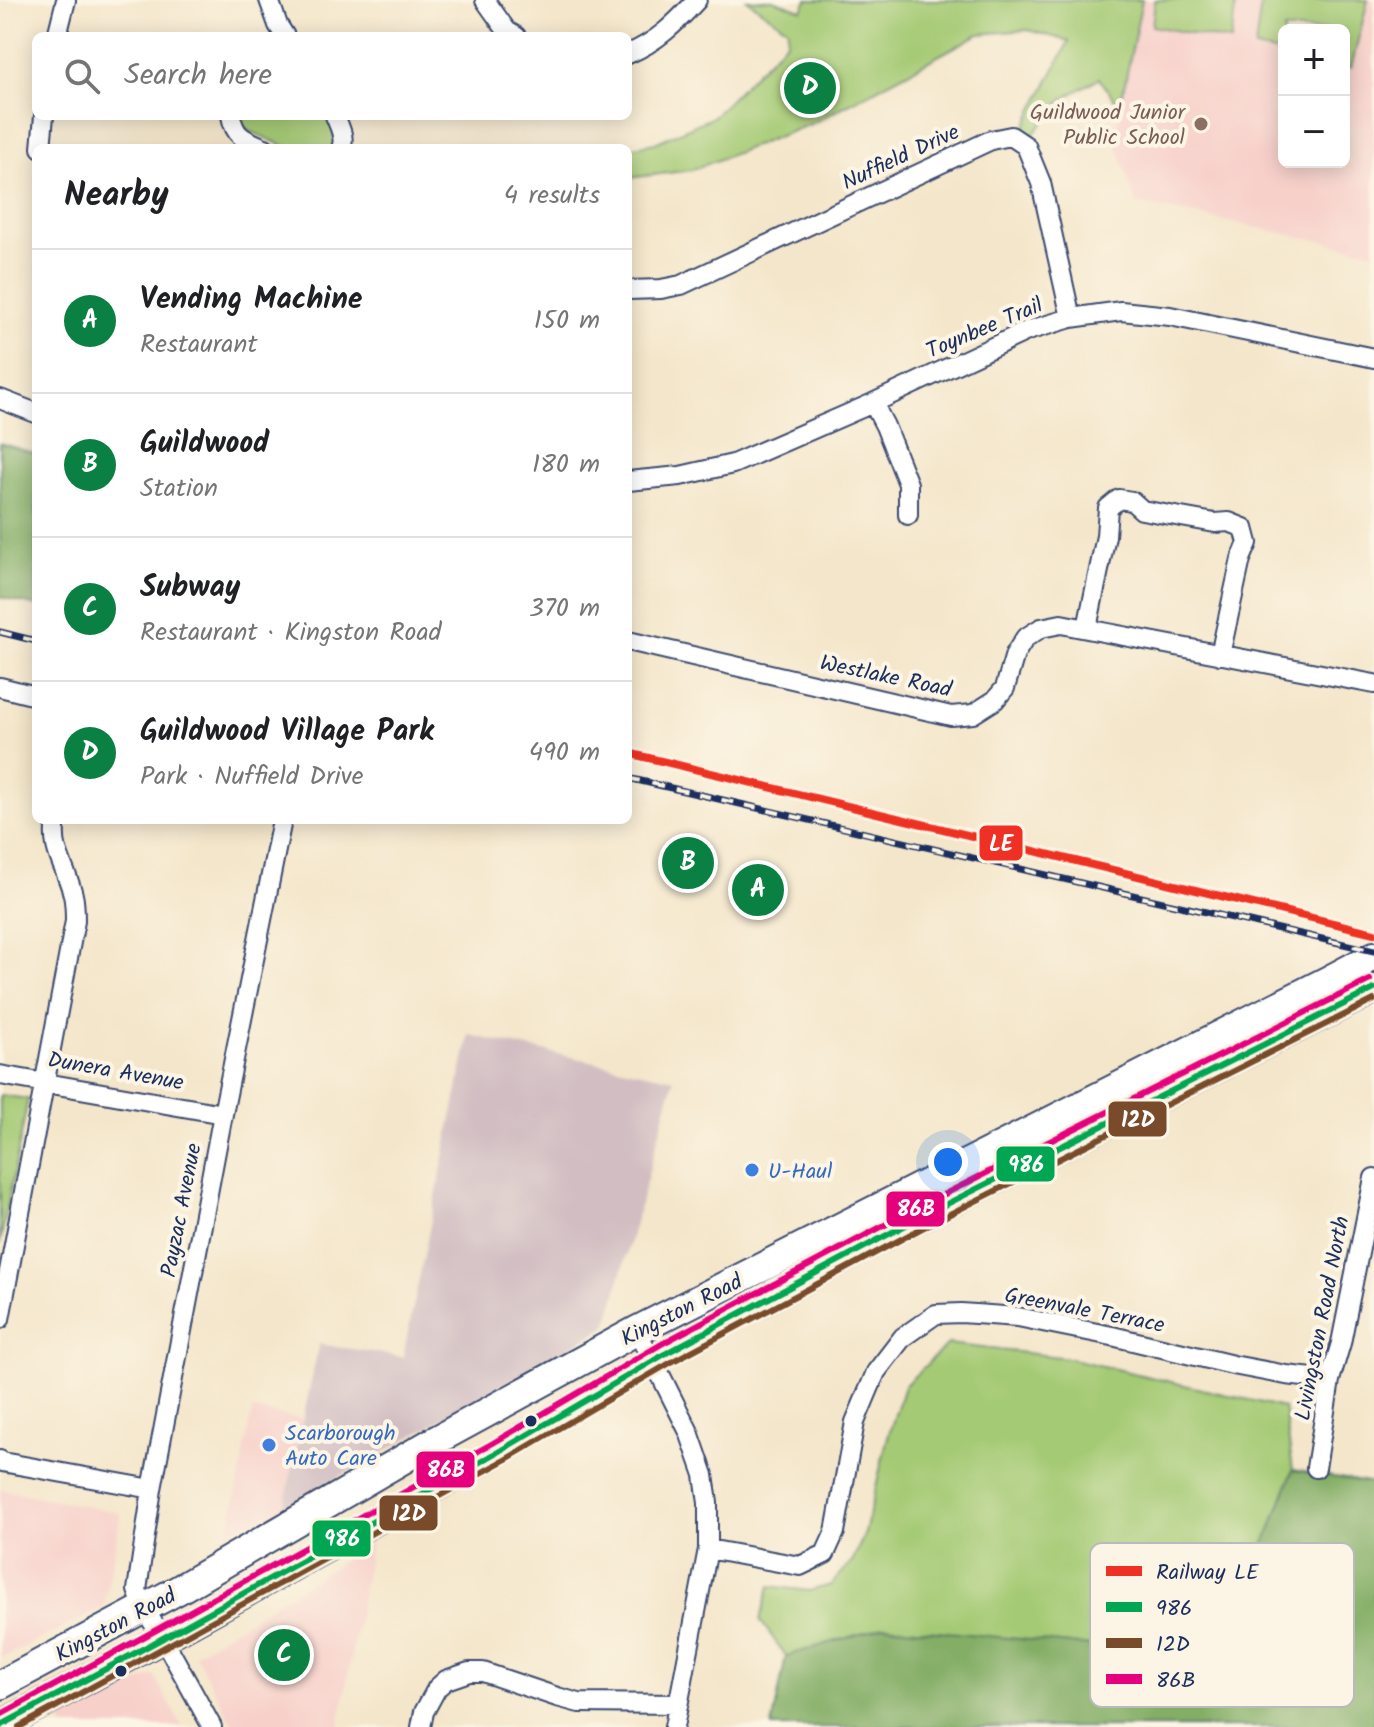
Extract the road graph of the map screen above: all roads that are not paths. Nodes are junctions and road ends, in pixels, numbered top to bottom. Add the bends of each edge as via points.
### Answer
1 (66, 0) edge
2 (269, 0) edge
3 (485, 0) edge
4 (697, 0) edge
5 (58, 32) edge
6 (279, 32) edge
7 (509, 32) edge
8 (632, 52) edge
9 (44, 120) edge
10 (232, 120) edge
11 (337, 120) edge
12 (41, 144) edge
13 (256, 144) edge
14 (343, 144) edge
15 (632, 290) edge
16 (1071, 318) junction
17 (1374, 358) edge
18 (0, 399) edge
19 (873, 403) junction
20 (32, 411) edge
21 (632, 481) edge
22 (908, 515) dead end
23 (1087, 628) junction
24 (632, 642) edge
25 (1220, 655) junction
26 (1374, 684) edge
27 (0, 687) edge
28 (32, 695) edge
29 (56, 824) edge
30 (281, 824) edge
31 (1374, 956) edge
32 (1374, 989) edge
33 (0, 1075) edge
34 (46, 1082) junction
35 (223, 1114) junction
36 (1374, 1178) edge
37 (0, 1319) edge
38 (636, 1331) junction
39 (653, 1360) junction
40 (1330, 1380) junction
41 (0, 1460) edge
42 (1316, 1468) dead end
43 (152, 1489) junction
44 (708, 1549) junction
45 (144, 1609) junction
46 (163, 1638) junction
47 (0, 1685) edge
48 (678, 1704) junction
49 (0, 1726) edge
50 (212, 1727) edge
51 (421, 1727) edge
52 (674, 1727) edge

1 - 5 street
2 - 6 street
3 - 7 street
4 - 8 street via 678,22
9 - 12 street
10 - 13 street via 243,138
11 - 14 street
15 - 16 street, Nuffield Drive via 681,285 991,140 1011,136 1026,146 1041,183
16 - 17 street, Toynbee Trail via 1121,311 1170,316
16 - 19 street, Toynbee Trail via 1027,331
18 - 20 street
19 - 21 street, Toynbee Trail via 733,464
19 - 22 street via 908,484
23 - 24 street, Westlake Road via 1061,624 1025,638 995,700 973,714 951,716
23 - 25 street, Westlake Road
23 - 25 street via 1108,508 1119,499 1132,501 1142,510 1244,528 1248,543
25 - 26 street, Westlake Road
27 - 28 street
29 - 34 street via 57,854 73,894 75,921
30 - 35 street, Payzac Avenue
31 - 38 main road, Kingston Road
32 - 39 main road, Kingston Road via 917,1219
33 - 34 street, Dunera Avenue
34 - 35 street, Dunera Avenue
34 - 37 street
35 - 43 street, Payzac Avenue
36 - 40 street, Livingston Road North
38 - 39 street
38 - 45 main road, Kingston Road
39 - 44 street via 704,1475
39 - 46 main road, Kingston Road
40 - 42 street, Livingston Road North
40 - 44 street, Greenvale Terrace via 1233,1365 1018,1317 936,1314 903,1337 876,1372 855,1422 835,1532 825,1554 800,1566
41 - 43 street
43 - 45 street, Payzac Avenue via 137,1590
44 - 48 street
45 - 46 street
45 - 47 main road, Kingston Road
46 - 49 main road, Kingston Road
46 - 50 street
48 - 51 street via 579,1703 469,1672 437,1688
48 - 52 street

